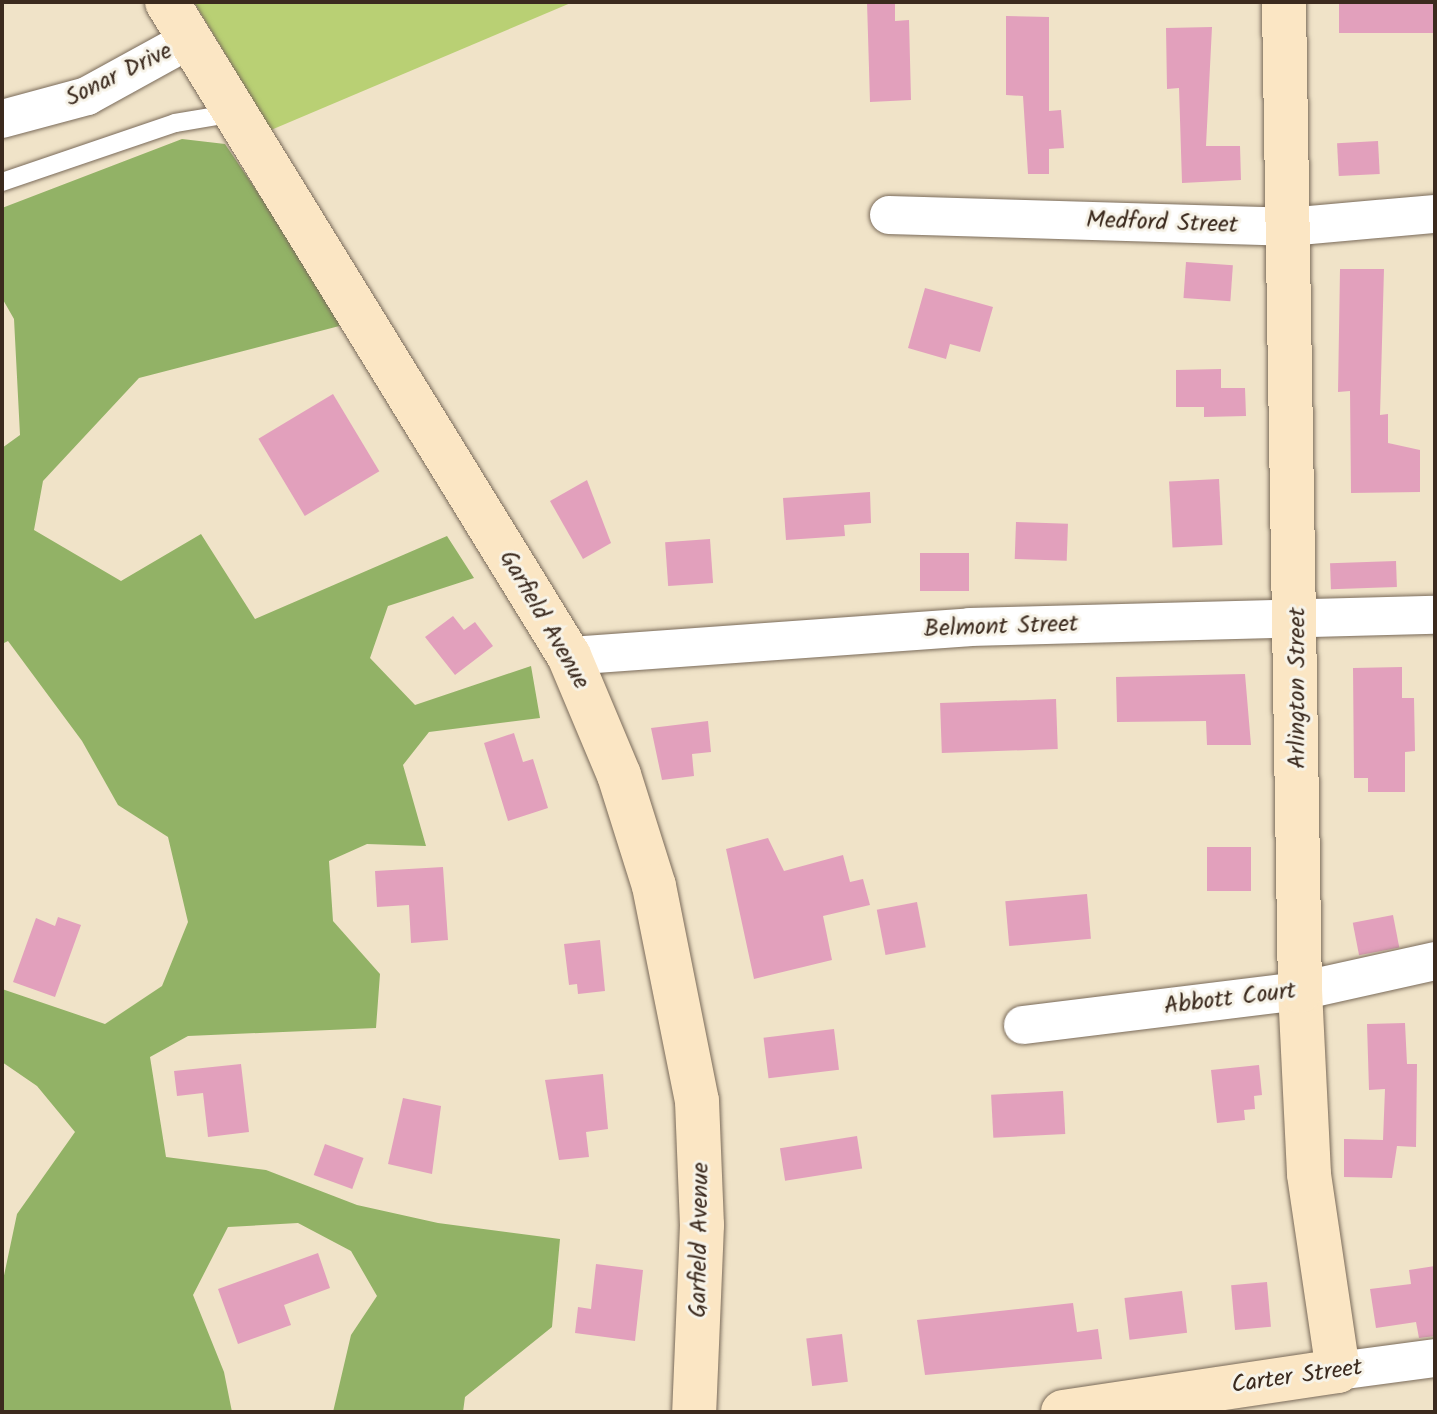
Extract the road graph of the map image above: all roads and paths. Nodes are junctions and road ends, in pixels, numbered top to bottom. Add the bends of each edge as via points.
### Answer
1 (167, 2) edge
2 (1284, 2) edge
3 (189, 40) junction
4 (235, 113) junction
5 (2, 119) edge
6 (2, 182) edge
7 (1435, 214) edge
8 (889, 215) dead end
9 (1288, 227) junction
10 (1435, 615) edge
11 (1298, 618) junction
12 (569, 656) junction
13 (1435, 961) edge
14 (1300, 991) junction
15 (1023, 1025) dead end
16 (1435, 1358) edge
17 (1338, 1371) junction
18 (694, 1412) edge
19 (1063, 1412) edge

1 - 3 street, Garfield Avenue
2 - 9 street, Arlington Street
3 - 4 street, Garfield Avenue
3 - 5 street, Sonar Drive via 87,96
4 - 6 lane via 175,123
4 - 12 street, Garfield Avenue
7 - 9 street, Medford Street
8 - 9 street, Medford Street
9 - 11 street, Arlington Street
10 - 11 street, Belmont Street
11 - 12 street, Belmont Street via 970,627
11 - 14 street, Arlington Street
12 - 18 street, Garfield Avenue via 619,775 654,886 687,1032 702,1198
13 - 14 street, Abbott Court
14 - 15 street, Abbott Court
14 - 17 street, Arlington Street via 1309,1174
16 - 17 street, Carter Street
17 - 19 street, Carter Street

